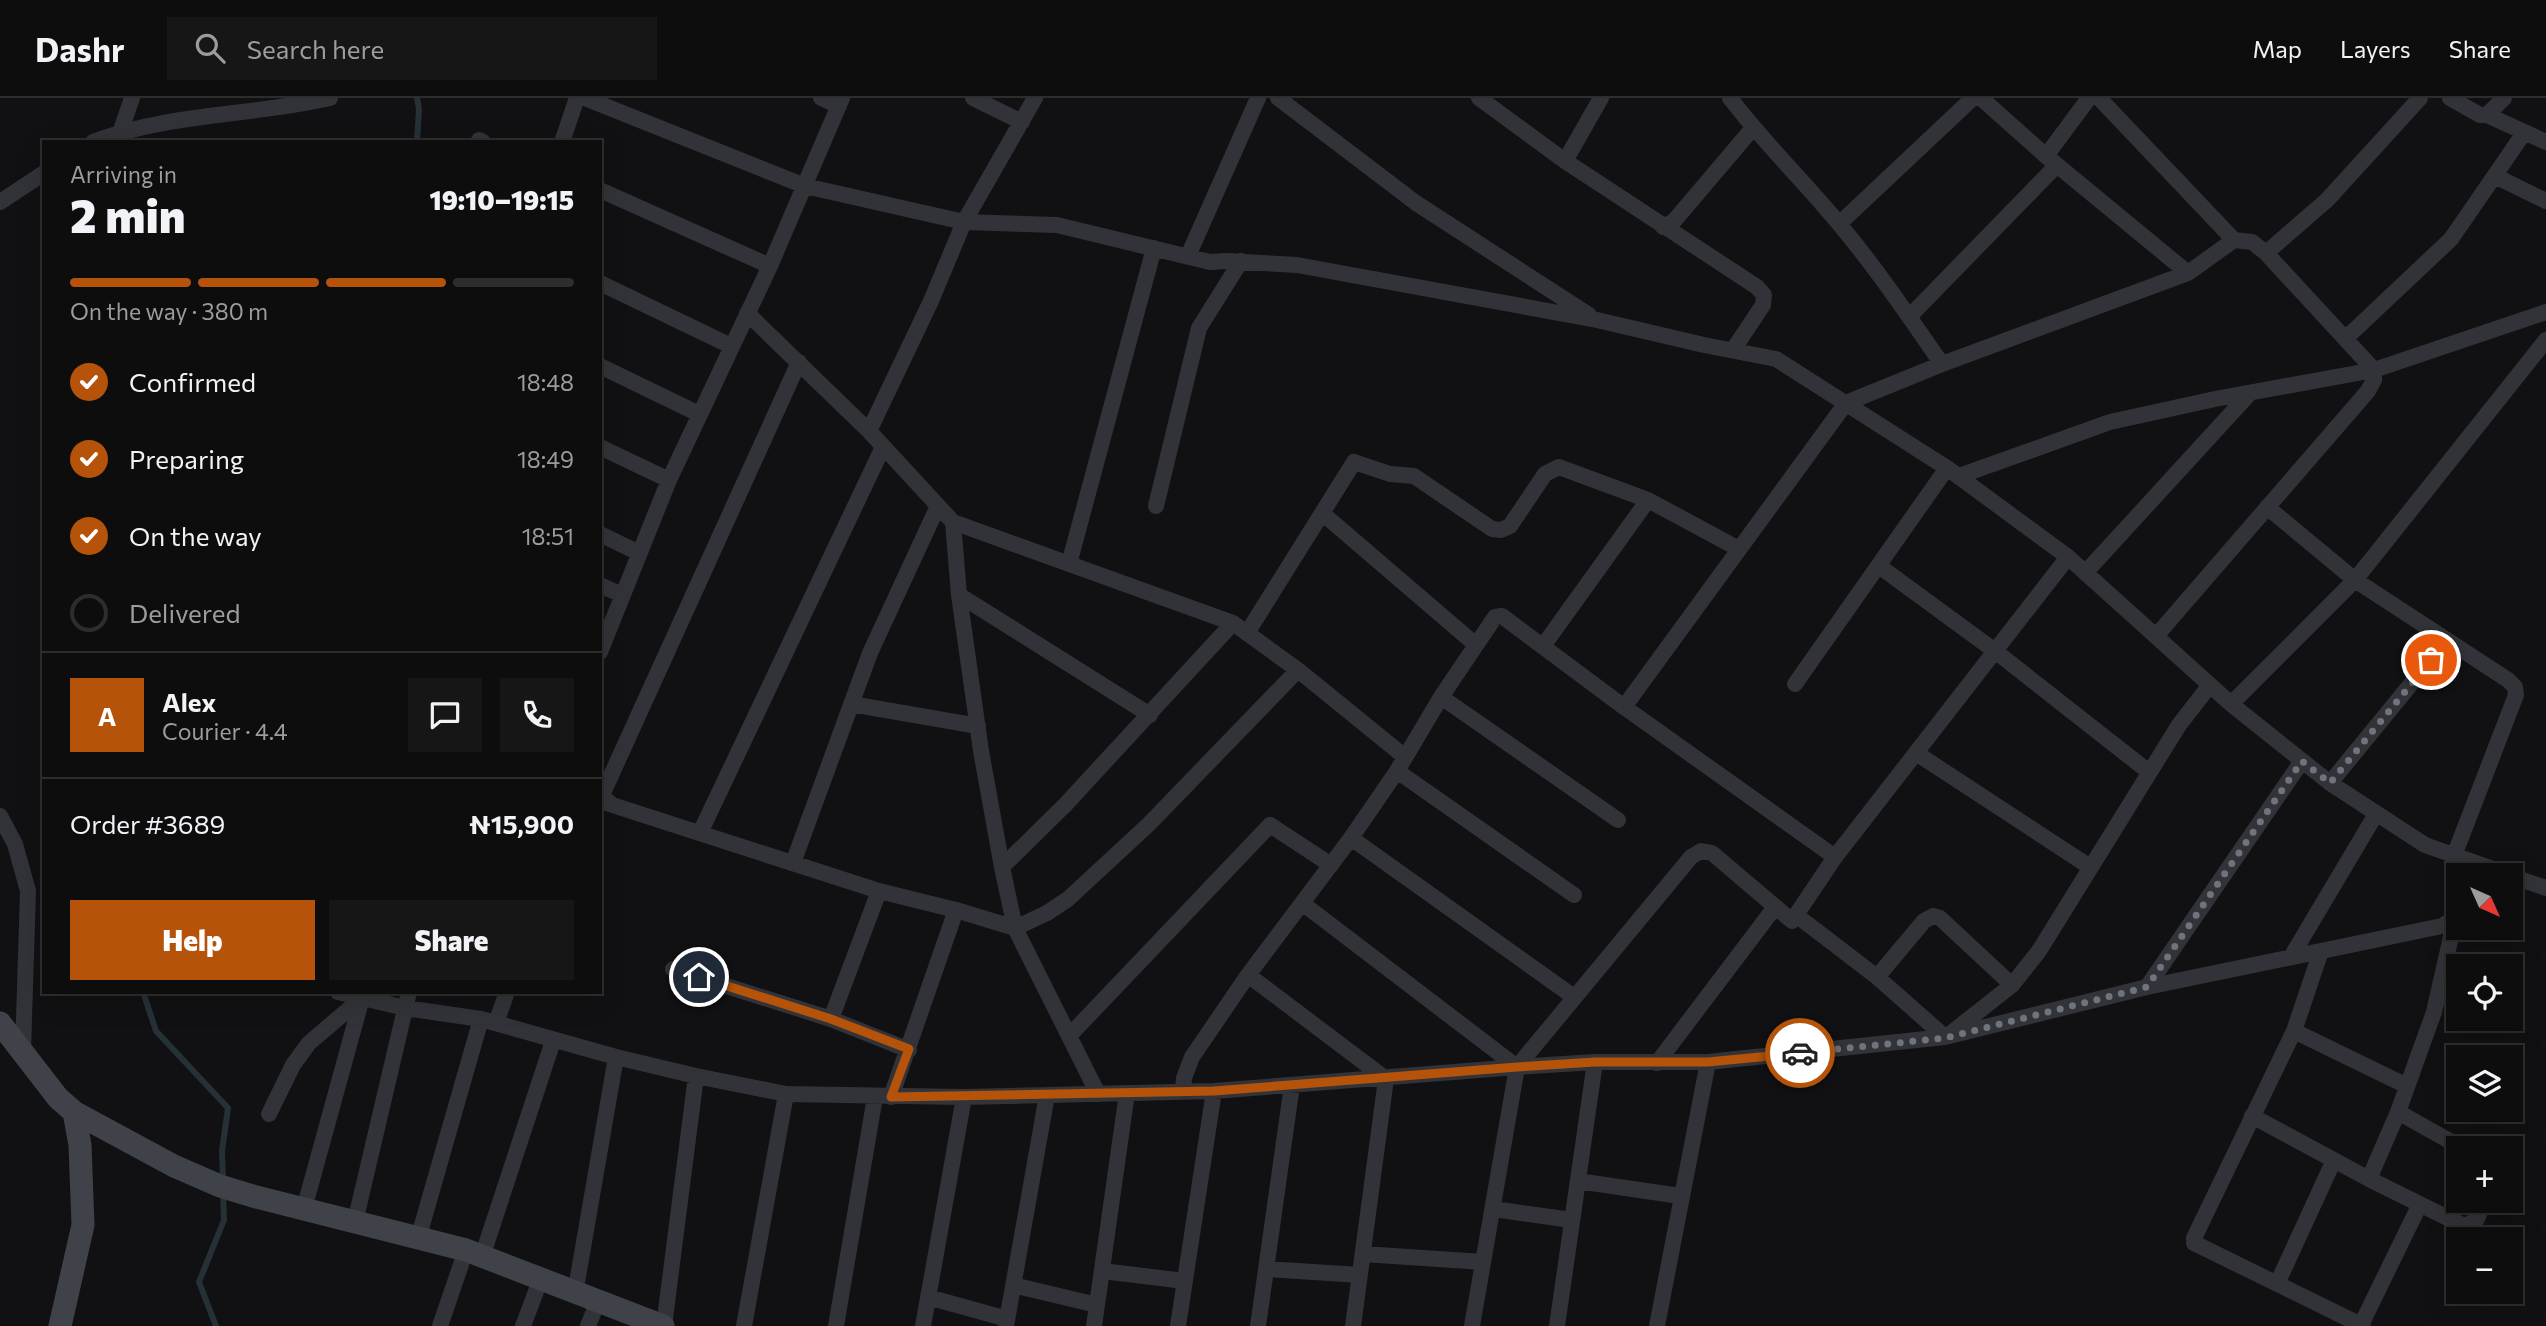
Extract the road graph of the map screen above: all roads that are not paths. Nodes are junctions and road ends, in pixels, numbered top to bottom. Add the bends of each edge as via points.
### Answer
1 (132, 98) edge
2 (330, 98) edge
3 (577, 98) edge
4 (585, 98) edge
5 (821, 98) edge
6 (973, 98) edge
7 (1035, 98) edge
8 (1258, 98) edge
9 (1278, 98) edge
10 (1479, 98) edge
11 (1601, 98) edge
12 (1730, 98) edge
13 (1973, 98) edge
14 (1981, 98) edge
15 (2090, 98) edge
16 (2099, 98) edge
17 (2420, 98) edge
18 (2451, 98) edge
19 (2504, 98) edge
20 (840, 102) edge
21 (2487, 115) junction
22 (1021, 122) junction
23 (1753, 128) junction
24 (120, 133) junction
25 (2524, 133) junction
26 (99, 140) edge
27 (563, 140) edge
28 (2546, 142) edge
29 (1565, 161) junction
30 (2051, 161) junction
31 (42, 174) edge
32 (2495, 176) junction
33 (805, 186) junction
34 (602, 191) edge
35 (1, 200) edge
36 (2546, 201) edge
37 (964, 222) junction
38 (1839, 224) junction
39 (1663, 227) junction
40 (2234, 240) junction
41 (1154, 248) junction
42 (2266, 253) junction
43 (1188, 256) junction
44 (1241, 261) junction
45 (770, 266) junction
46 (2188, 273) junction
47 (602, 285) edge
48 (2546, 312) edge
49 (747, 313) junction
50 (1909, 317) junction
51 (1597, 320) junction
52 (2345, 339) junction
53 (2546, 340) edge
54 (731, 346) junction
55 (1733, 350) junction
56 (799, 362) junction
57 (1942, 364) junction
58 (602, 367) edge
59 (2374, 370) junction
60 (2250, 393) junction
61 (1846, 403) junction
62 (699, 414) junction
63 (869, 431) junction
64 (883, 447) junction
65 (602, 448) edge
66 (1953, 472) junction
67 (669, 480) junction
68 (1648, 500) junction
69 (938, 506) junction
70 (1156, 506) dead end
71 (2267, 507) junction
72 (1322, 513) junction
73 (953, 522) junction
74 (602, 535) edge
75 (1739, 549) junction
76 (639, 553) junction
77 (2068, 558) junction
78 (1069, 564) junction
79 (1879, 566) junction
80 (2085, 573) junction
81 (2355, 580) junction
82 (602, 586) edge
83 (622, 595) junction
84 (959, 595) junction
85 (1233, 623) junction
86 (1247, 633) junction
87 (2157, 636) junction
88 (2447, 640) junction
89 (1476, 645) junction
90 (1543, 646) junction
91 (602, 647) edge
92 (1995, 651) junction
93 (1298, 670) junction
94 (1795, 684) dead end
95 (2210, 685) junction
96 (1441, 697) junction
97 (851, 704) junction
98 (2231, 704) junction
99 (1624, 707) junction
100 (1150, 715) junction
101 (978, 726) junction
102 (1916, 753) junction
103 (2302, 761) junction
104 (1401, 764) junction
105 (2149, 772) junction
106 (2330, 783) junction
107 (605, 802) edge
108 (2376, 814) junction
109 (0, 816) edge
110 (1618, 820) dead end
111 (700, 833) junction
112 (1351, 838) junction
113 (2454, 856) junction
114 (1835, 857) junction
115 (793, 863) junction
116 (2468, 863) edge
117 (1331, 865) junction
118 (1002, 867) junction
119 (2090, 867) junction
120 (2524, 880) edge
121 (2546, 888) edge
122 (879, 891) junction
123 (1574, 895) dead end
124 (1302, 903) junction
125 (1775, 906) junction
126 (956, 910) junction
127 (1796, 915) junction
128 (2446, 924) edge
129 (1015, 928) junction
130 (2451, 940) edge
131 (2321, 951) junction
132 (2291, 957) junction
133 (673, 969) dead end
134 (1248, 975) junction
135 (1877, 977) junction
136 (2012, 985) junction
137 (2147, 987) junction
138 (346, 994) edge
139 (506, 994) edge
140 (1574, 997) junction
141 (362, 998) junction
142 (407, 1000) edge
143 (831, 1019) junction
144 (488, 1021) junction
145 (0, 1023) edge
146 (2294, 1031) junction
147 (1069, 1036) junction
148 (1945, 1038) junction
149 (553, 1041) junction
150 (909, 1049) junction
151 (23, 1051) junction
152 (616, 1057) junction
153 (1595, 1062) junction
154 (1708, 1062) junction
155 (1657, 1063) junction
156 (1517, 1067) junction
157 (696, 1076) junction
158 (1387, 1079) junction
159 (1292, 1085) junction
160 (2407, 1086) junction
161 (1182, 1091) junction
162 (1214, 1091) junction
163 (1127, 1093) junction
164 (786, 1094) junction
165 (1098, 1094) junction
166 (1047, 1095) junction
167 (883, 1097) junction
168 (964, 1097) junction
169 (74, 1112) junction
170 (2398, 1112) junction
171 (269, 1114) dead end
172 (2252, 1115) junction
173 (2446, 1139) edge
174 (2334, 1160) junction
175 (2369, 1179) junction
176 (1578, 1181) junction
177 (1680, 1196) junction
178 (2420, 1204) junction
179 (304, 1209) junction
180 (1493, 1209) junction
181 (2479, 1213) edge
182 (1572, 1220) junction
183 (355, 1222) junction
184 (418, 1238) junction
185 (474, 1254) junction
186 (1363, 1254) junction
187 (1483, 1262) junction
188 (1267, 1269) junction
189 (1102, 1271) junction
190 (1360, 1275) junction
191 (541, 1278) junction
192 (1185, 1281) junction
193 (2277, 1284) junction
194 (1013, 1285) junction
195 (575, 1294) junction
196 (928, 1297) junction
197 (598, 1301) junction
198 (1097, 1305) junction
199 (2340, 1321) edge
200 (1007, 1322) edge
201 (60, 1326) edge
202 (440, 1326) edge
203 (523, 1326) edge
204 (588, 1326) edge
205 (664, 1326) edge
206 (744, 1326) edge
207 (836, 1326) edge
208 (923, 1326) edge
209 (1094, 1326) edge
210 (1178, 1326) edge
211 (1258, 1326) edge
212 (1353, 1326) edge
213 (1472, 1326) edge
214 (1557, 1326) edge
215 (1657, 1326) edge
216 (2362, 1326) edge

1 - 24 street
2 - 24 street via 144,125
3 - 27 street
4 - 33 street
5 - 20 street
6 - 22 street
7 - 22 street
8 - 43 street
9 - 51 street via 1416,203
10 - 29 street
11 - 29 street
12 - 23 street
13 - 38 street
14 - 30 street
15 - 30 street
16 - 40 street
17 - 42 street via 2327,200
18 - 21 street
19 - 21 street
20 - 33 street
21 - 25 street
22 - 37 street
23 - 38 street
23 - 39 street via 1674,221
24 - 26 street
25 - 28 street
25 - 32 street
29 - 39 street
30 - 46 street
30 - 50 street
31 - 35 street
32 - 36 street
32 - 52 street via 2451,239
33 - 37 street
33 - 45 street
34 - 45 street
37 - 41 street via 1057,225
37 - 63 street
38 - 50 street
39 - 55 street via 1764,296 1763,305
40 - 42 street via 2252,242
40 - 46 street
41 - 43 street
41 - 78 street
42 - 52 street
43 - 44 street via 1209,262
44 - 51 street via 1297,265
44 - 70 street via 1199,328
45 - 49 street
46 - 57 street
47 - 54 street
48 - 59 street
49 - 54 street
49 - 56 street
50 - 57 street
51 - 55 street
52 - 59 street
53 - 81 street
54 - 62 street
55 - 61 street via 1776,359
56 - 63 street
56 - 107 street via 603,793
57 - 61 street
58 - 62 street
59 - 60 street
59 - 71 street via 2368,391
60 - 66 street via 2110,422
60 - 80 street
61 - 66 street
61 - 75 street
62 - 67 street
63 - 64 street
64 - 69 street
64 - 111 street
65 - 67 street
66 - 77 street
66 - 79 street
67 - 76 street
68 - 72 street via 1559,467 1545,474 1510,526 1492,529 1414,476 1390,474 1358,461 1351,464
68 - 75 street
68 - 90 street
69 - 73 street
69 - 97 street
71 - 81 street
71 - 87 street
72 - 86 street
72 - 89 street
73 - 78 street
73 - 84 street
74 - 76 street
75 - 99 street
76 - 83 street
77 - 80 street
77 - 92 street
78 - 85 street
79 - 92 street
79 - 94 street
80 - 87 street
81 - 88 street
81 - 98 street
82 - 83 street
83 - 91 street
84 - 100 street
84 - 101 street
85 - 86 street
85 - 100 street
86 - 93 street
87 - 95 street
88 - 106 street
88 - 113 street via 2508,680 2516,695
89 - 90 street via 1495,617 1502,616
89 - 96 street
90 - 99 street
92 - 102 street
92 - 105 street
93 - 104 street
93 - 129 street via 1149,824 1068,899
95 - 98 street
95 - 105 street
96 - 104 street
96 - 110 street
97 - 101 street
97 - 115 street
98 - 103 street
99 - 114 street
100 - 118 street
101 - 118 street
102 - 114 street
102 - 119 street
103 - 106 street
103 - 137 street
104 - 112 street
104 - 123 street
105 - 119 street
106 - 108 street
107 - 111 street
108 - 113 street via 2425,845
108 - 132 street
109 - 151 street via 15,844 28,891
111 - 115 street
112 - 117 street
112 - 140 street
113 - 116 street
114 - 127 street
115 - 122 street
117 - 124 street
117 - 147 street via 1270,825
118 - 129 street
119 - 136 street via 2039,951
120 - 121 street
122 - 126 street
122 - 143 street
124 - 134 street
124 - 156 street
125 - 127 street via 1792,920
125 - 140 street via 1712,853 1700,851
125 - 155 street
126 - 129 street
126 - 150 street
127 - 135 street
128 - 131 street
129 - 147 street
130 - 160 street via 2434,1012
131 - 132 street
131 - 146 street
132 - 137 street
133 - 143 street
134 - 158 street
134 - 161 street via 1192,1057
135 - 136 street via 1933,916
135 - 148 street
136 - 148 street
137 - 148 street
138 - 141 street
139 - 144 street
140 - 156 street
141 - 142 street
141 - 171 street via 309,1043
141 - 179 street
142 - 144 street
142 - 183 street
143 - 150 street
144 - 149 street
144 - 184 street
145 - 151 street
146 - 160 street
146 - 172 street
147 - 165 street
148 - 154 street
149 - 152 street
149 - 185 street
150 - 167 street
151 - 169 street
152 - 157 street
152 - 195 street
153 - 155 street
153 - 156 street
153 - 176 street
154 - 155 street
154 - 177 street
156 - 158 street
156 - 180 street
157 - 164 street
157 - 205 street
158 - 159 street
158 - 186 street
159 - 162 street
159 - 188 street
160 - 170 street
161 - 162 street
161 - 163 street
162 - 192 street
163 - 165 street
163 - 189 street
164 - 167 street
164 - 206 street
165 - 166 street
166 - 168 street
166 - 194 street
167 - 168 street
167 - 207 street
168 - 196 street
169 - 179 street via 220,1186
169 - 201 street via 83,1226
170 - 173 street
170 - 175 street
172 - 174 street
172 - 193 street via 2194,1243
174 - 175 street
174 - 193 street
175 - 178 street
176 - 177 street
176 - 182 street
177 - 215 street
178 - 181 street via 2464,1226 2476,1221
178 - 216 street
179 - 183 street
180 - 182 street
180 - 187 street
182 - 214 street
183 - 184 street
184 - 185 street
185 - 191 street
185 - 202 street
186 - 187 street
186 - 190 street
187 - 213 street
188 - 190 street
188 - 211 street
189 - 192 street
189 - 198 street
190 - 212 street
191 - 195 street
191 - 203 street
192 - 210 street
193 - 199 street
194 - 198 street
194 - 200 street
195 - 197 street
196 - 200 street
196 - 208 street
197 - 204 street
197 - 205 street
198 - 209 street
199 - 216 street

